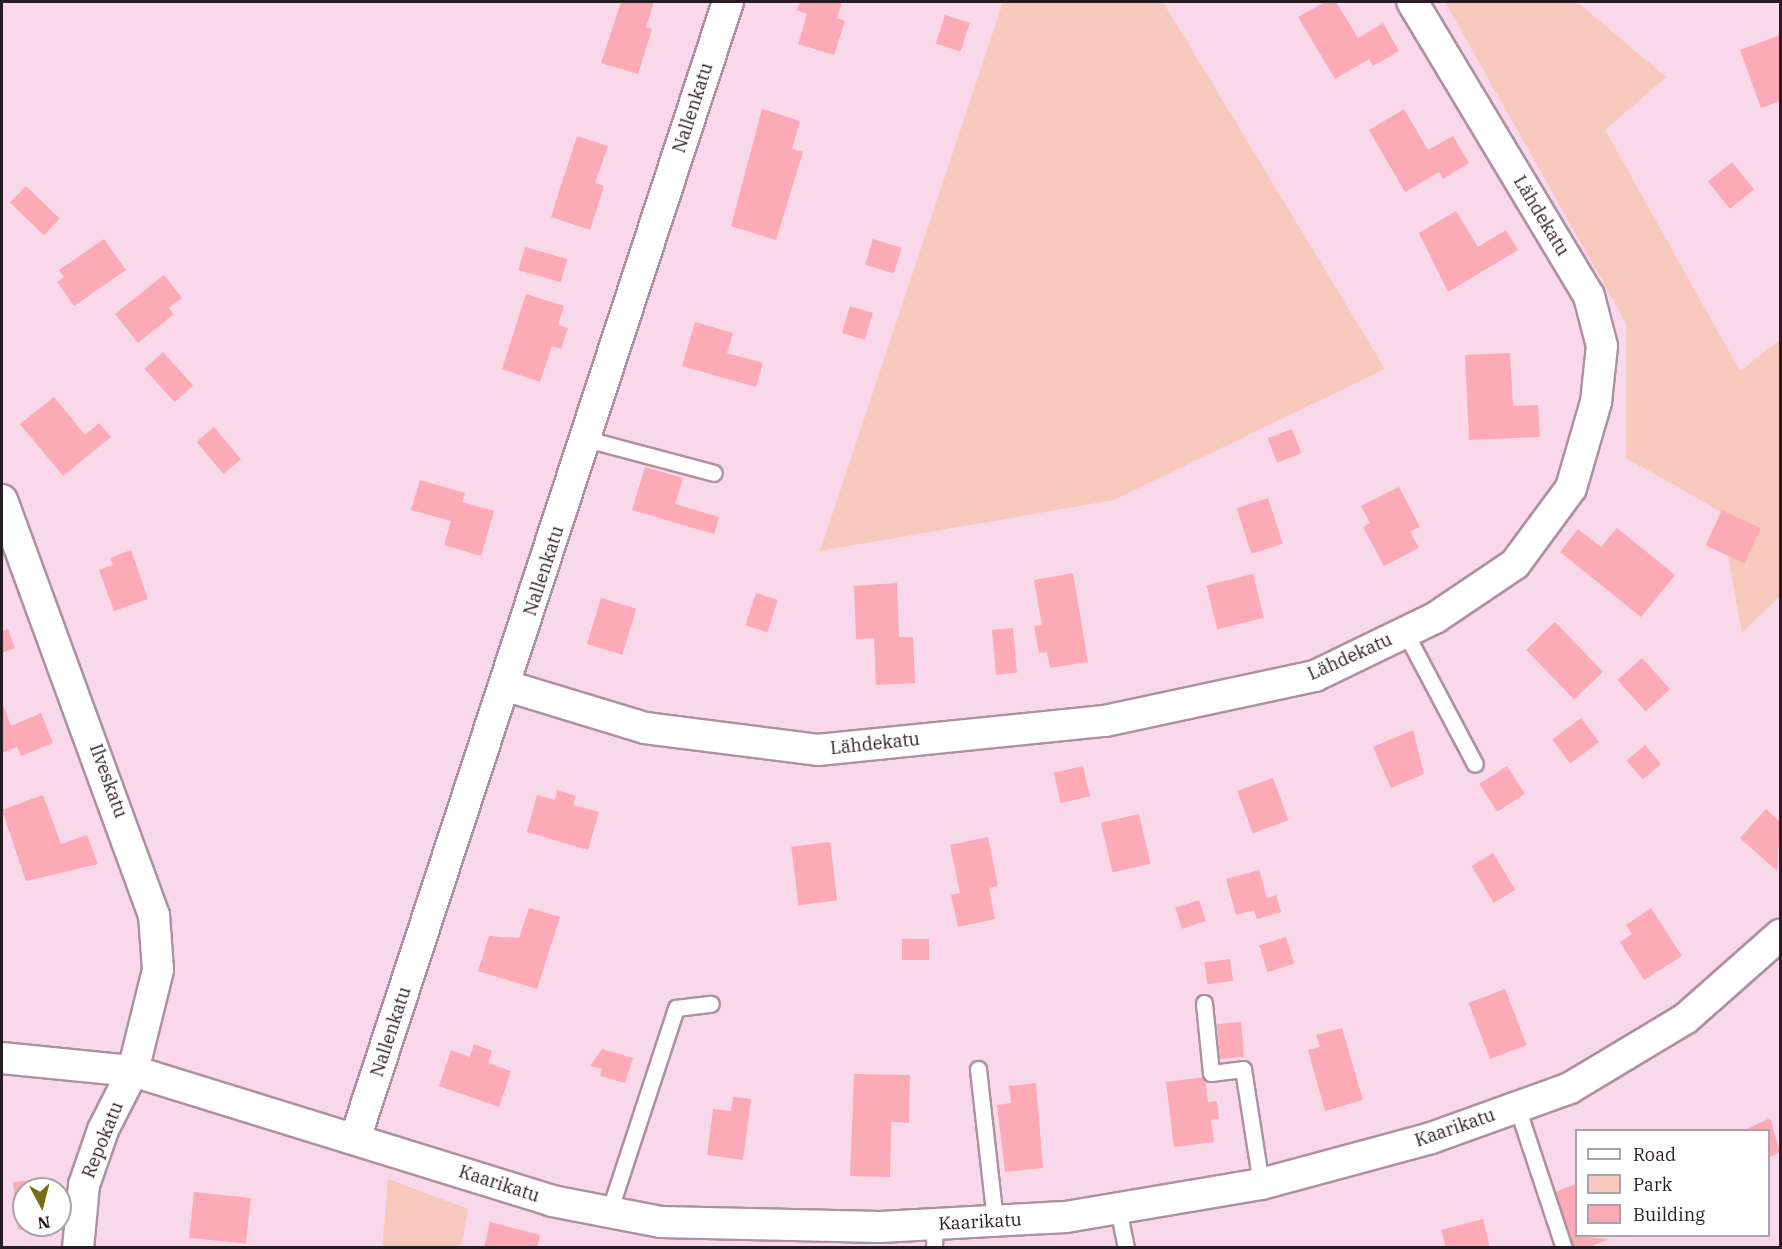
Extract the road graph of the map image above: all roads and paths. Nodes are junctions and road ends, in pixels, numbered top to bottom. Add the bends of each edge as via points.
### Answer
1 (728, 2) edge
2 (1412, 2) edge
3 (586, 439) junction
4 (714, 473) dead end
5 (2, 500) edge
6 (1405, 632) junction
7 (507, 686) junction
8 (1475, 764) dead end
9 (1780, 935) edge
10 (1204, 1003) dead end
11 (711, 1004) dead end
12 (2, 1058) edge
13 (978, 1069) dead end
14 (133, 1071) junction
15 (1517, 1107) junction
16 (355, 1139) junction
17 (1261, 1184) junction
18 (1118, 1208) junction
19 (609, 1212) junction
20 (995, 1221) junction
21 (663, 1235) edge
22 (934, 1236) edge
23 (78, 1248) edge
24 (1126, 1248) edge
25 (1564, 1248) edge

1 - 3 street, Nallenkatu
2 - 6 street, Lähdekatu via 1589,296 1602,346 1596,402 1571,488 1515,564
3 - 4 lane
3 - 7 street, Nallenkatu
5 - 14 street, Ilveskatu via 154,915 158,970
6 - 7 street, Lähdekatu via 1315,676 1105,721 818,750 645,728
6 - 8 lane
7 - 16 street, Nallenkatu
9 - 15 street, Kaarikatu via 1685,1019 1570,1088
10 - 17 lane via 1211,1073 1243,1069
11 - 19 lane via 676,1008
12 - 14 street, Kaarikatu
13 - 20 lane
14 - 16 street, Kaarikatu
14 - 23 street, Repokatu via 103,1130 84,1185
15 - 17 street, Kaarikatu via 1431,1138
15 - 25 lane
16 - 19 street, Kaarikatu via 552,1201
17 - 18 street, Kaarikatu
18 - 20 street, Kaarikatu
18 - 24 lane
19 - 21 street, Kaarikatu
20 - 22 street, Kaarikatu
21 - 22 street, Kaarikatu

